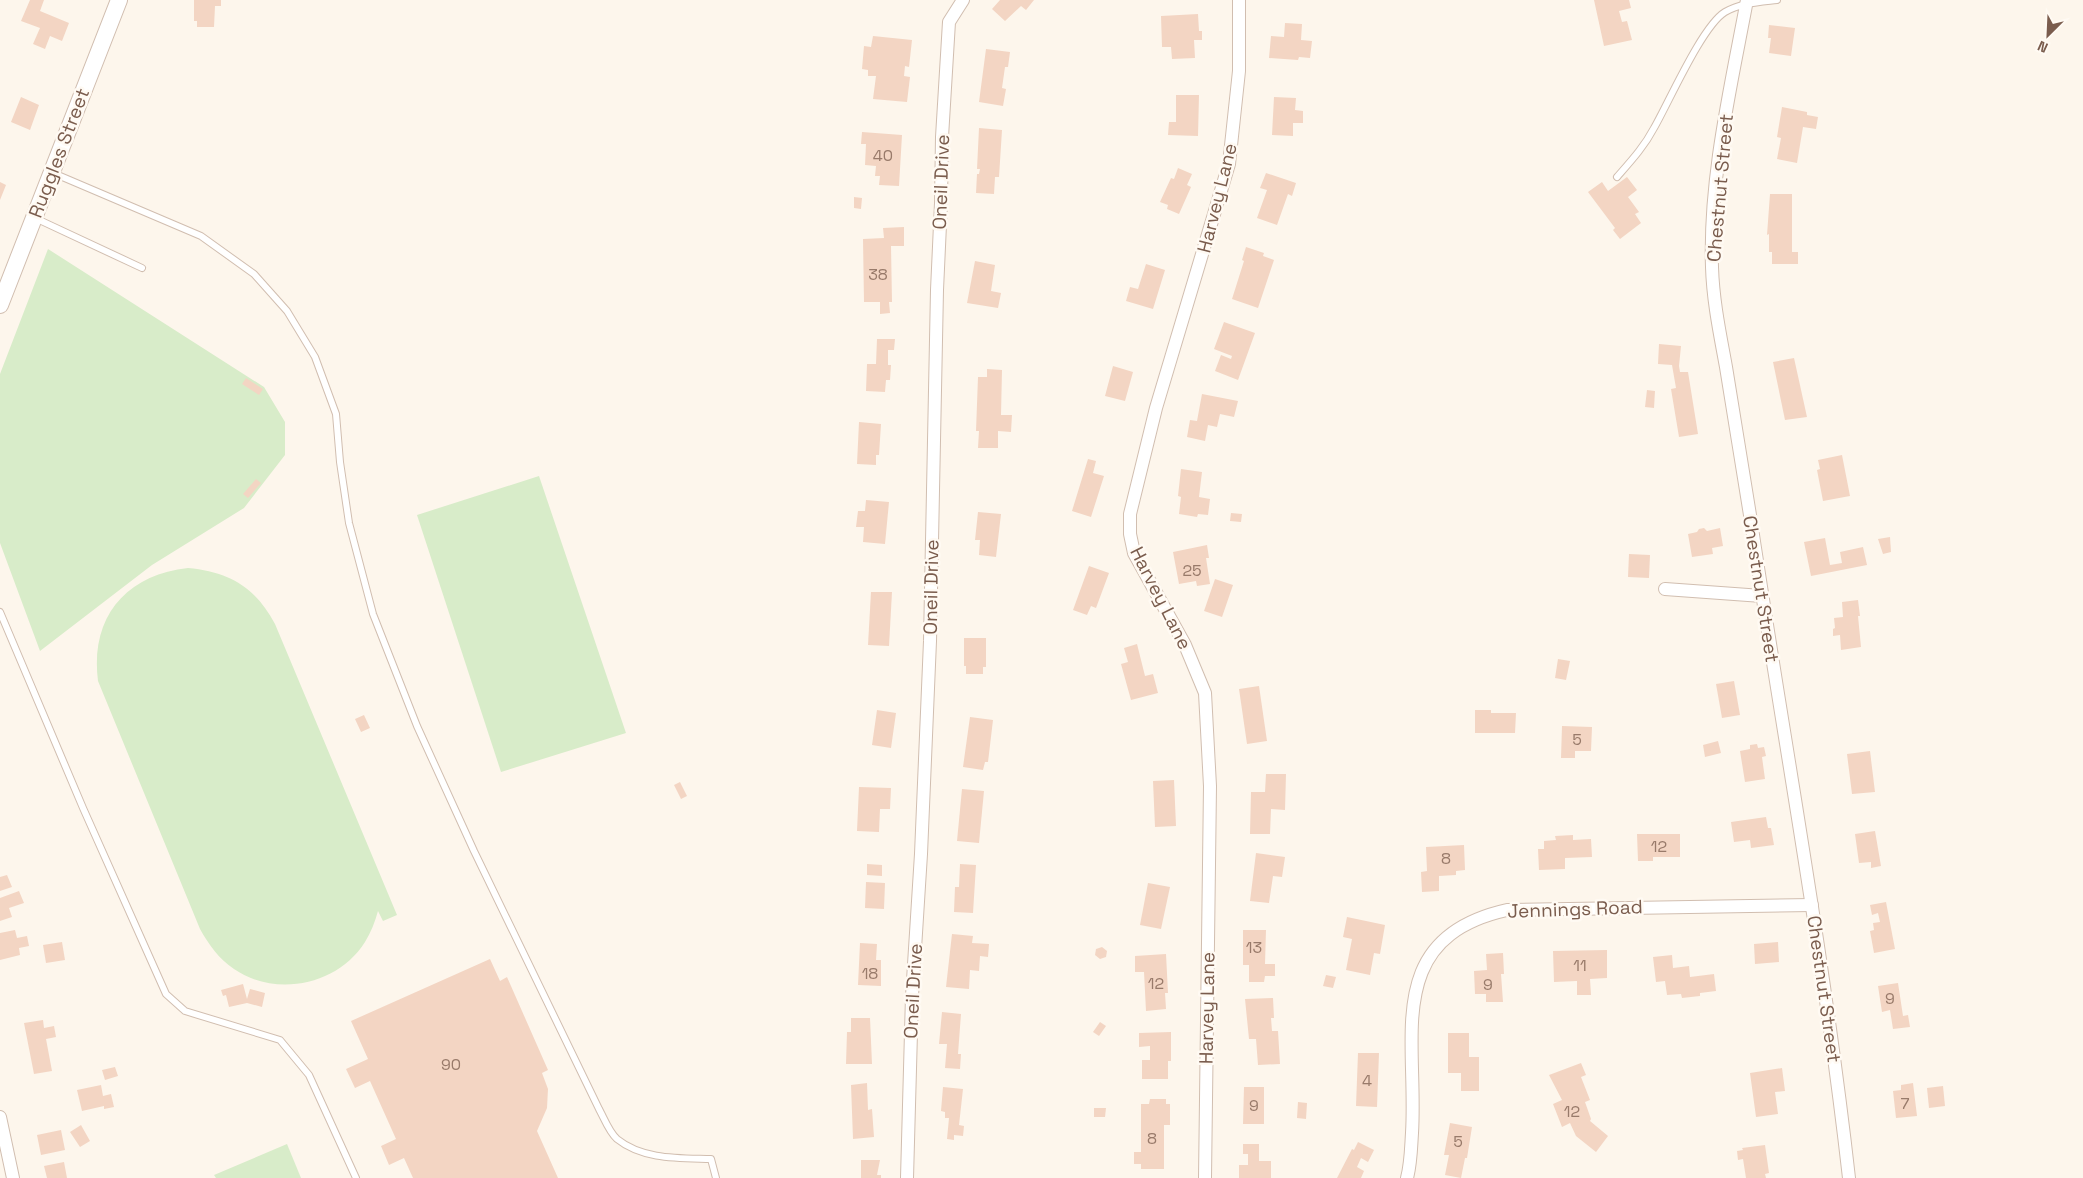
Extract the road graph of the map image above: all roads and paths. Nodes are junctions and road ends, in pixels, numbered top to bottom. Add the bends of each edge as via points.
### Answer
1 (119, 0) edge
2 (963, 0) edge
3 (1239, 0) edge
4 (1777, 0) edge
5 (1747, 2) edge
6 (52, 173) junction
7 (1617, 176) dead end
8 (34, 218) junction
9 (142, 268) dead end
10 (0, 305) edge
11 (1665, 589) dead end
12 (1762, 596) junction
13 (0, 612) edge
14 (1812, 905) junction
15 (0, 1117) edge
16 (13, 1178) edge
17 (356, 1178) edge
18 (716, 1178) edge
19 (907, 1178) edge
20 (1205, 1178) edge
21 (1407, 1178) edge
22 (1849, 1178) edge

1 - 6 street, Ruggles Street
2 - 19 street, Oneil Drive via 949,22 942,137 930,640 922,854 912,996
3 - 20 street, Harvey Lane via 1239,72 1229,164 1156,408 1130,514 1134,552 1185,645 1205,692 1210,786
4 - 5 lane
5 - 7 lane via 1725,12 1710,27 1638,155
5 - 12 street, Chestnut Street via 1720,155 1712,265 1715,307
6 - 8 street, Ruggles Street
6 - 18 lane via 201,236 254,274 286,311 315,357 336,414 349,523 373,614 396,674 474,851 599,1108 615,1138 639,1152 711,1159
8 - 9 lane
8 - 10 street, Ruggles Street
11 - 12 street
12 - 14 street, Chestnut Street
13 - 17 lane via 166,994 185,1011 280,1040 309,1075
14 - 21 street, Jennings Road via 1507,910 1490,914 1454,931 1431,952 1417,984 1412,1007 1414,1113
14 - 22 street, Chestnut Street
15 - 16 street

